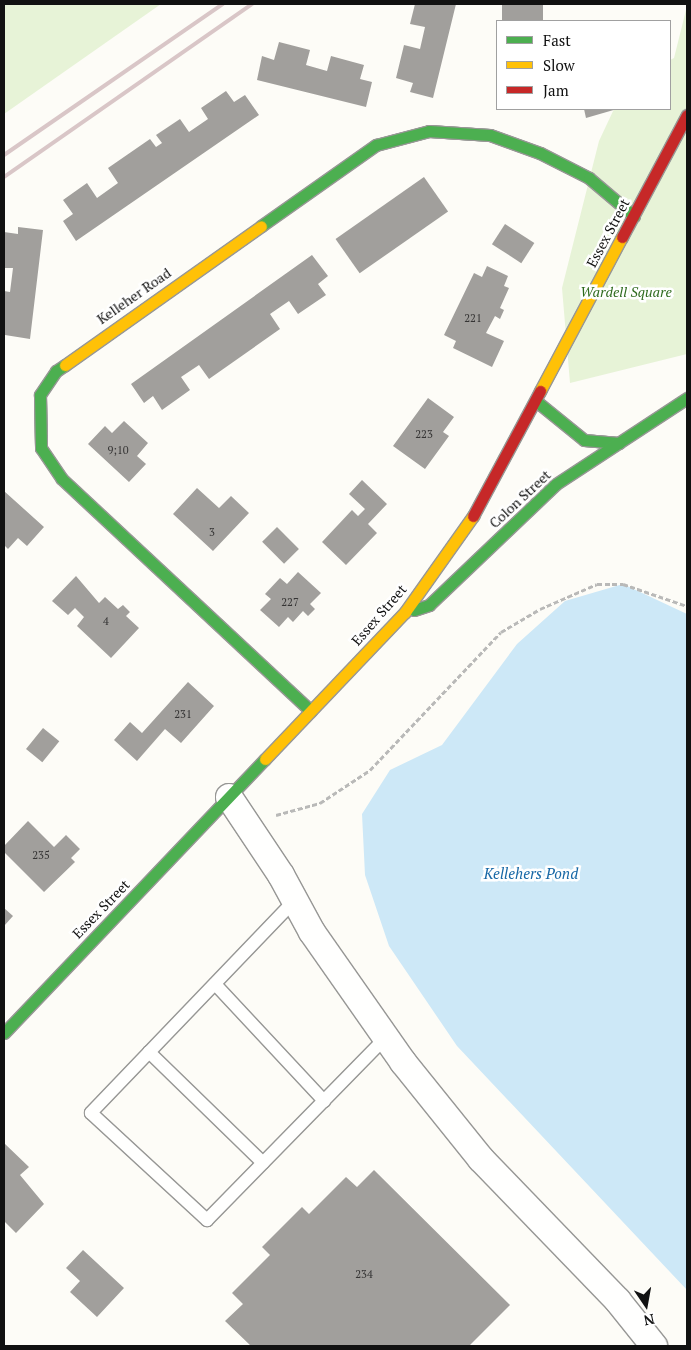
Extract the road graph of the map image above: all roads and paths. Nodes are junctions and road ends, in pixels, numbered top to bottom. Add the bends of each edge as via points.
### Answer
1 (687, 114) edge
2 (634, 216) junction
3 (687, 398) edge
4 (536, 401) junction
5 (619, 443) junction
6 (687, 606) edge
7 (405, 612) junction
8 (311, 711) junction
9 (229, 797) junction
10 (246, 824) junction
11 (295, 900) junction
12 (215, 984) junction
13 (4, 1033) edge
14 (386, 1037) junction
15 (149, 1052) junction
16 (324, 1101) junction
17 (263, 1163) junction
18 (654, 1346) edge

1 - 2 main road, Essex Street
2 - 4 main road, Essex Street
2 - 8 main road, Kelleher Road via 589,178 540,153 490,135 429,131 376,144 70,360 56,371 40,395 41,448 62,478
3 - 5 main road, Colon Street
4 - 5 main road via 584,440
4 - 7 main road, Essex Street via 477,510
5 - 7 main road, Colon Street via 556,484 429,605
6 - 10 path via 623,584 597,584 540,610 501,632 370,770 320,803
7 - 8 main road, Essex Street
8 - 9 main road, Essex Street
9 - 10 street
9 - 13 main road, Essex Street
10 - 11 street
11 - 12 lane
11 - 14 street via 312,932
12 - 15 lane
12 - 16 lane
14 - 16 lane
14 - 18 street via 481,1159 618,1301
15 - 17 lane
15 - 17 lane via 91,1112 207,1220
16 - 17 lane

